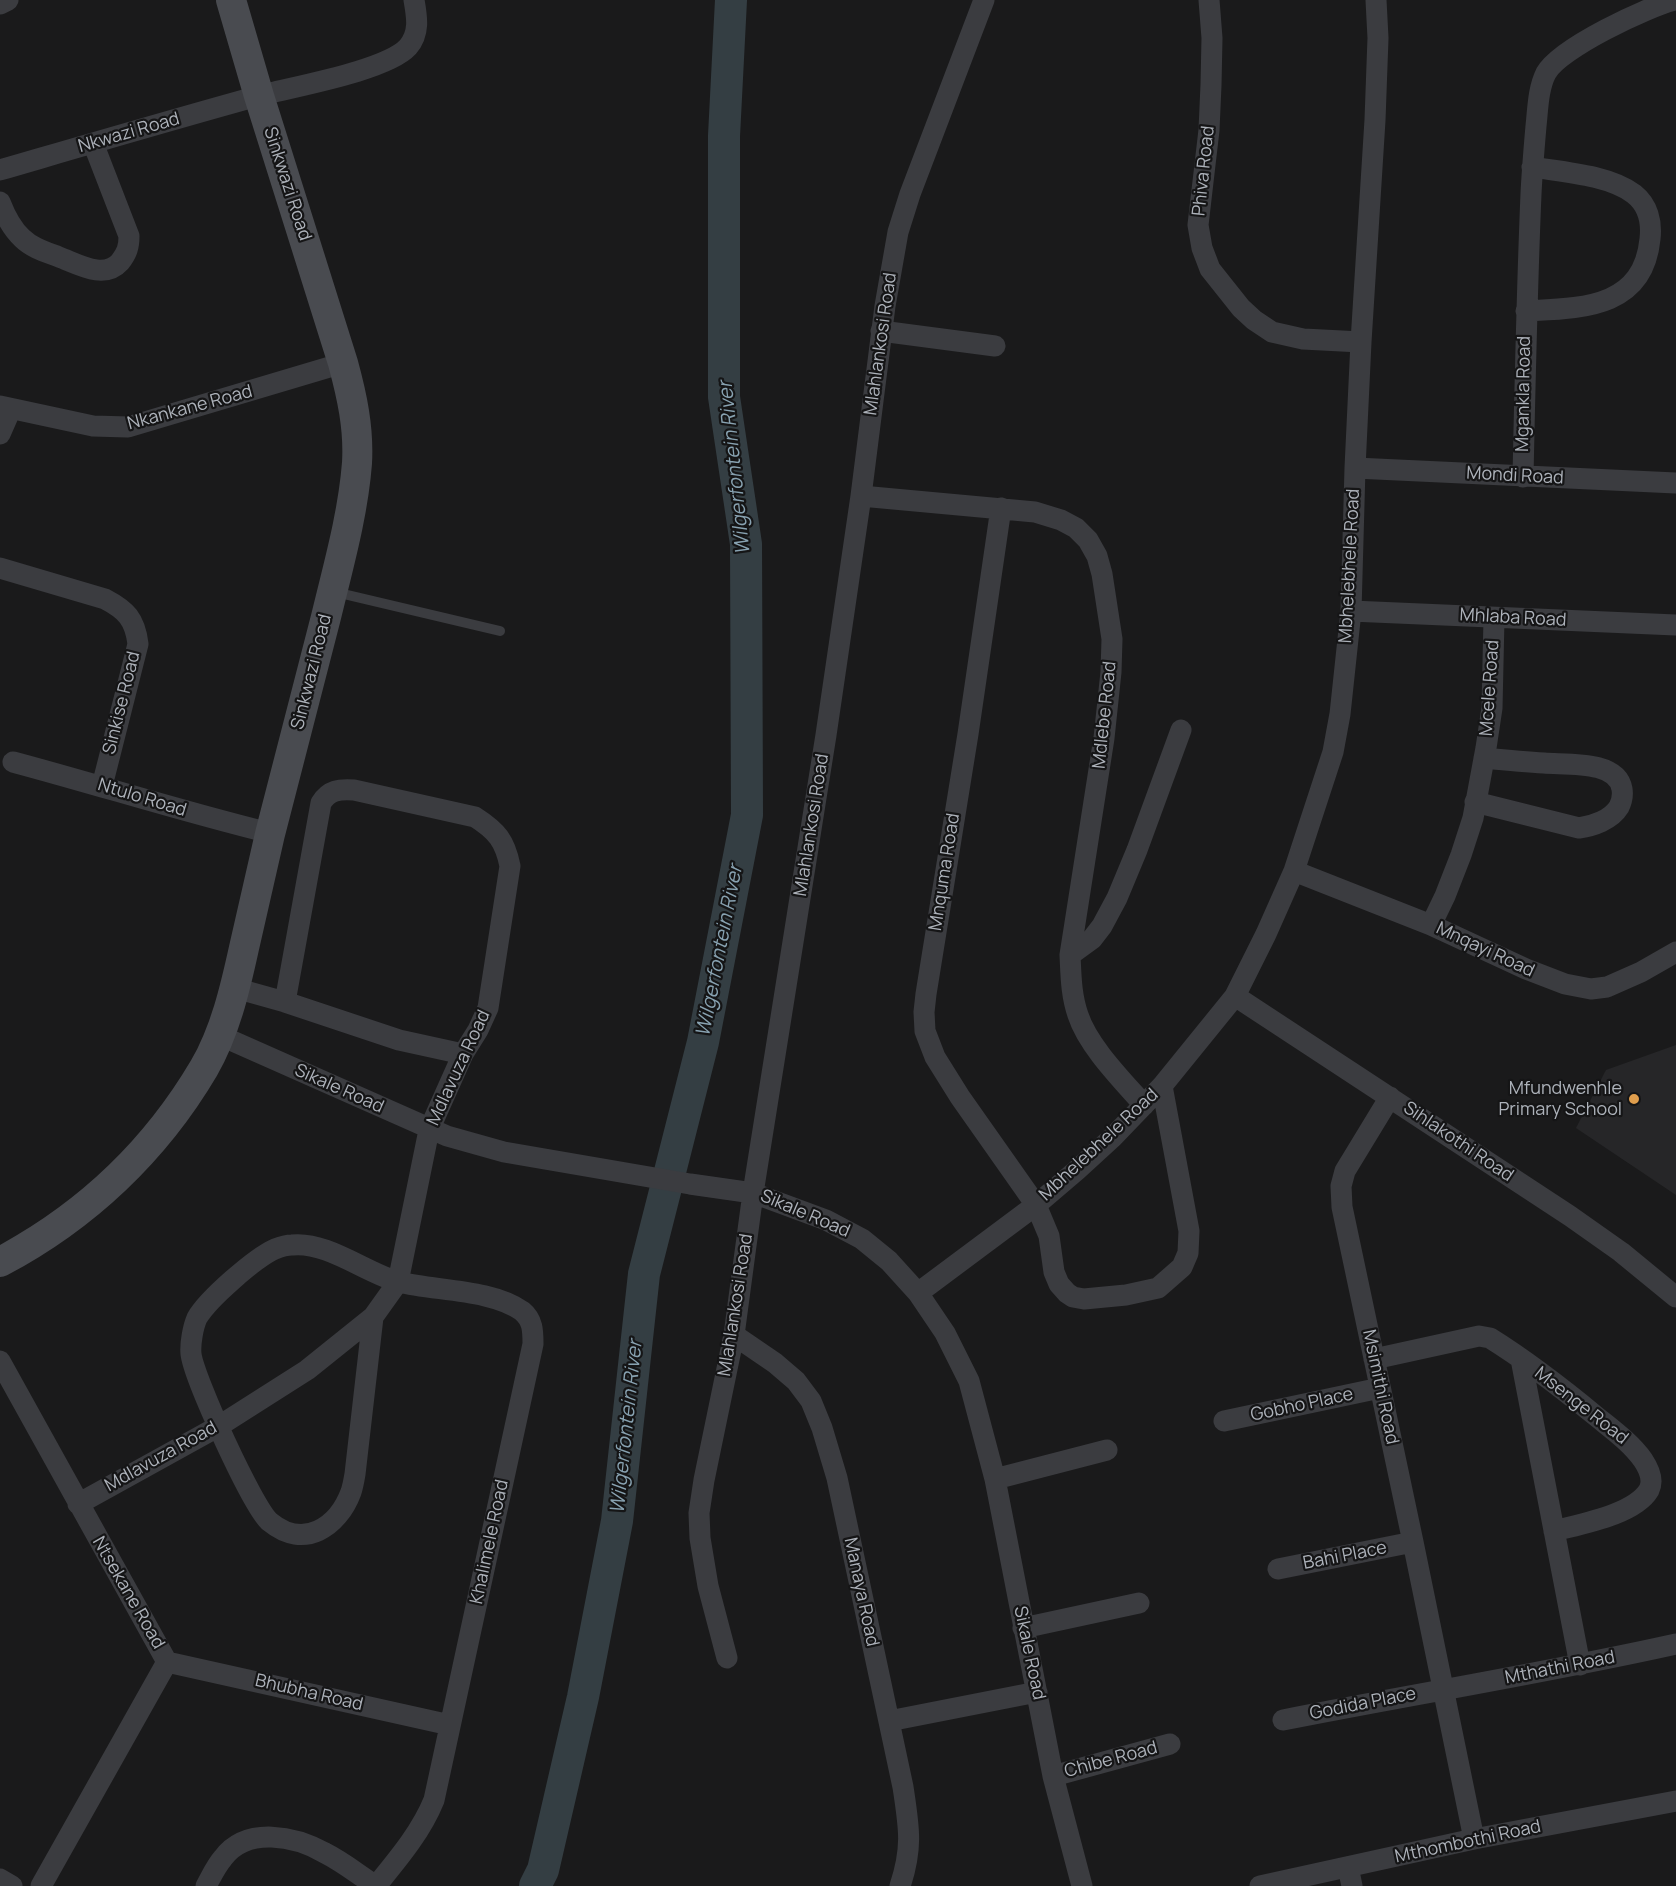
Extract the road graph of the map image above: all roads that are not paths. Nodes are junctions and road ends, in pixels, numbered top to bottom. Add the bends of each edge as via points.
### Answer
1 (8, 0) edge
2 (231, 0) edge
3 (414, 0) edge
4 (984, 0) edge
5 (1209, 0) edge
6 (1376, 0) edge
7 (1676, 0) edge
8 (0, 4) edge
9 (259, 96) junction
10 (93, 143) junction
11 (1532, 167) junction
12 (0, 170) edge
13 (0, 202) edge
14 (1526, 311) junction
15 (881, 331) junction
16 (1361, 342) junction
17 (995, 346) dead end
18 (343, 363) junction
19 (6, 407) edge
20 (0, 434) edge
21 (1354, 468) junction
22 (1523, 477) junction
23 (1676, 483) edge
24 (861, 496) junction
25 (1001, 508) junction
26 (0, 568) edge
27 (332, 592) junction
28 (1351, 611) junction
29 (1494, 618) junction
30 (1676, 625) edge
31 (500, 631) dead end
32 (1181, 730) dead end
33 (1484, 758) junction
34 (13, 762) dead end
35 (102, 786) junction
36 (1475, 802) junction
37 (270, 834) junction
38 (1294, 871) junction
39 (1431, 925) junction
40 (1676, 952) edge
41 (1070, 955) junction
42 (235, 988) junction
43 (1234, 996) junction
44 (285, 1002) junction
45 (219, 1035) junction
46 (463, 1054) junction
47 (1162, 1086) junction
48 (1390, 1097) junction
49 (1144, 1105) junction
50 (429, 1130) junction
51 (753, 1192) junction
52 (1036, 1205) junction
53 (0, 1262) edge
54 (398, 1282) junction
55 (918, 1293) junction
56 (1676, 1297) edge
57 (373, 1317) junction
58 (734, 1335) junction
59 (1374, 1359) junction
60 (1521, 1359) junction
61 (0, 1361) edge
62 (1380, 1388) junction
63 (1224, 1421) dead end
64 (219, 1426) junction
65 (1107, 1450) dead end
66 (995, 1479) junction
67 (78, 1504) junction
68 (1554, 1531) junction
69 (1413, 1542) junction
70 (1278, 1569) dead end
71 (1139, 1603) dead end
72 (1023, 1628) junction
73 (1676, 1644) edge
74 (727, 1658) dead end
75 (167, 1662) junction
76 (1580, 1665) junction
77 (1443, 1689) junction
78 (1037, 1692) junction
79 (1283, 1720) dead end
80 (889, 1722) junction
81 (450, 1725) junction
82 (1170, 1744) dead end
83 (1053, 1776) junction
84 (1676, 1801) edge
85 (1474, 1839) junction
86 (1350, 1877) edge
87 (0, 1879) edge
88 (12, 1886) edge
89 (41, 1886) edge
90 (206, 1886) edge
91 (376, 1886) edge
92 (900, 1886) edge
93 (1082, 1886) edge
94 (1260, 1886) edge

1 - 8 street
2 - 9 street, Sinkwazi Road
3 - 9 street, Nkwazi Road via 418,20 415,34 399,54 363,69
4 - 15 street, Mlahlankosi Road via 898,232
5 - 16 street, Phiva Road via 1211,96 1198,225 1210,269 1241,308 1272,332 1303,339
6 - 16 street, Mbhelebhele Road via 1375,120
7 - 11 street, Mgankla Road via 1629,18 1555,62 1540,91
9 - 10 street, Nkwazi Road
9 - 18 street, Sinkwazi Road
10 - 12 street, Nkwazi Road
10 - 13 street via 129,236 126,254 111,269 89,269 34,247 13,227
11 - 14 street, Mgankla Road
11 - 14 street, Mgankla Road via 1602,180 1634,194 1645,205 1651,238 1640,275 1608,300 1581,308
14 - 22 street, Mgankla Road
15 - 17 street
15 - 24 street, Mlahlankosi Road
16 - 21 street, Mbhelebhele Road
18 - 19 street, Nkankane Road via 128,427 93,426
18 - 27 street, Sinkwazi Road via 357,426 357,463
19 - 20 street
21 - 22 street, Mondi Road
21 - 28 street, Mbhelebhele Road
22 - 23 street, Mondi Road
24 - 25 street, Mdlebe Road
24 - 51 street, Mlahlankosi Road
25 - 41 street, Mdlebe Road via 1035,512 1076,528 1097,556 1104,585 1112,639 1111,672
25 - 52 street, Mnquma Road via 924,1012 925,1031 935,1057
26 - 35 street, Sinkise Road via 105,598 132,620 138,644
27 - 31 lane
27 - 37 street, Sinkwazi Road
28 - 29 street, Mhlaba Road
28 - 38 street, Mbhelebhele Road via 1333,752
29 - 30 street, Mhlaba Road
29 - 33 street, Mcele Road via 1492,708
32 - 41 street via 1117,898 1092,939
33 - 36 street, Mcele Road
33 - 36 street, Mcele Road via 1589,765 1617,777 1623,795 1617,810 1592,826 1579,828
34 - 35 street, Ntulo Road
35 - 37 street, Ntulo Road
36 - 39 street, Mcele Road via 1461,855
37 - 42 street, Sinkwazi Road
38 - 39 street, Mnqayi Road
38 - 43 street, Mbhelebhele Road
39 - 40 street, Mnqayi Road via 1547,978 1591,989 1619,982
41 - 49 street, Mdlebe Road via 1073,997 1086,1034
42 - 44 street
42 - 45 street, Sinkwazi Road
43 - 47 street, Mbhelebhele Road
43 - 48 street, Sihlakothi Road
44 - 46 street via 399,1040
44 - 46 street, Mdlavuza Road via 325,796 339,789 354,790 475,817 498,836 507,850 510,866 488,1008
45 - 50 street, Sikale Road
45 - 53 street, Sinkwazi Road via 174,1116 138,1158 63,1223
46 - 50 street, Mdlavuza Road
47 - 49 street, Mbhelebhele Road
47 - 52 street, Mbhelebhele Road via 1189,1231 1188,1253 1176,1273 1158,1288 1126,1295 1073,1297 1059,1284 1054,1272 1048,1236
48 - 56 street, Sihlakothi Road via 1570,1216
48 - 59 street, Msimithi Road via 1345,1171 1341,1186
49 - 52 street, Mbhelebhele Road
50 - 51 street, Sikale Road via 504,1152
50 - 54 street, Mdlavuza Road
51 - 55 street, Sikale Road via 826,1220 862,1239 890,1261
51 - 58 street, Mlahlankosi Road
52 - 55 street, Mbhelebhele Road
54 - 57 street, Mdlavuza Road
54 - 64 street, Khalimele Road via 312,1245 275,1249 259,1259 213,1298 197,1319 193,1334 191,1354
54 - 81 street, Khalimele Road via 489,1297 522,1311 533,1328 533,1344
55 - 66 street, Sikale Road via 945,1333 969,1381
57 - 64 street, Mdlavuza Road via 307,1370
57 - 64 street, Khalimele Road via 355,1474 343,1507 327,1526 313,1534 297,1535 268,1521
58 - 74 street, Mlahlankosi Road via 699,1513 708,1586
58 - 80 street, Manaya Road via 796,1381 811,1401 822,1428 837,1478
59 - 60 street, Msenge Road via 1479,1336 1490,1338
59 - 62 street, Msimithi Road
60 - 68 street, Msenge Road
60 - 68 street, Msenge Road via 1628,1442 1643,1460 1651,1481 1649,1490 1629,1507
61 - 67 street, Ntsekane Road
62 - 63 street, Gobho Place
62 - 69 street, Msimithi Road
64 - 67 street, Mdlavuza Road
65 - 66 street
66 - 72 street, Sikale Road
67 - 75 street, Ntsekane Road
68 - 76 street, Msenge Road
69 - 70 street, Bahi Place
69 - 77 street, Msimithi Road
71 - 72 street
72 - 78 street, Sikale Road
73 - 76 street, Mthathi Road
75 - 81 street, Bhubha Road
75 - 89 street, Ntsekane Road
76 - 77 street, Mthathi Road
77 - 79 street, Godida Place
77 - 85 street, Msimithi Road
78 - 80 street
78 - 83 street, Sikale Road
80 - 92 street, Manaya Road via 910,1833
81 - 91 street, Khalimele Road via 428,1815
82 - 83 street, Chibe Road
83 - 93 street, Sikale Road
84 - 85 street, Mthombothi Road
85 - 86 street, Mthombothi Road
86 - 94 street, Mthombothi Road
87 - 88 street
90 - 91 street via 223,1857 235,1846 267,1837 294,1840 324,1852

